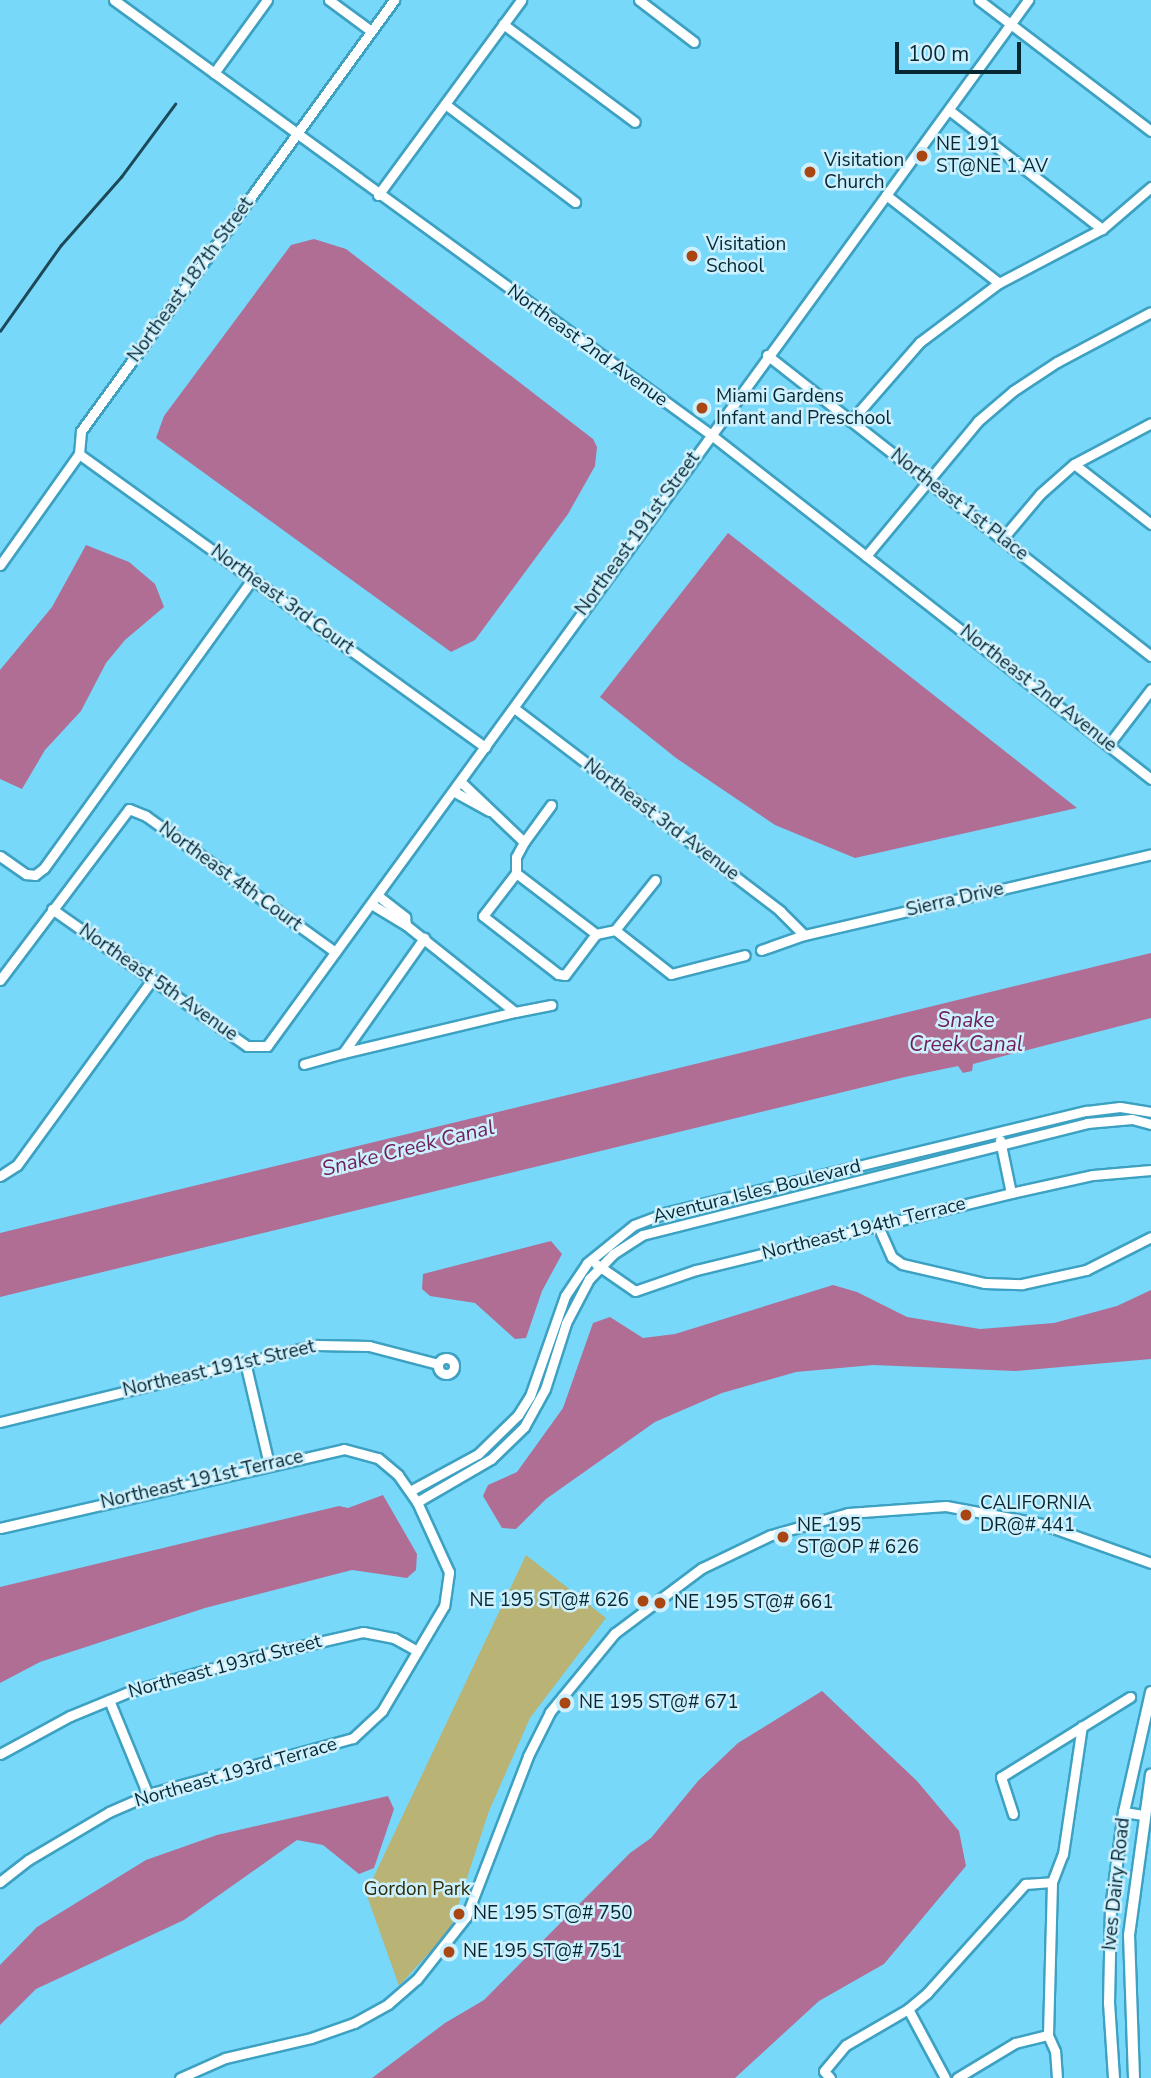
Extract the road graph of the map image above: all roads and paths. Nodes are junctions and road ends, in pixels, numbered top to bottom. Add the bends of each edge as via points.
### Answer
1 (114, 0) edge
2 (267, 0) edge
3 (329, 0) edge
4 (394, 0) edge
5 (521, 0) edge
6 (639, 0) edge
7 (979, 0) edge
8 (1028, 0) edge
9 (503, 24) junction
10 (1011, 24) junction
11 (371, 31) junction
12 (694, 41) dead end
13 (214, 73) junction
14 (444, 104) junction
15 (949, 110) junction
16 (635, 121) dead end
17 (1151, 131) edge
18 (296, 134) junction
19 (1151, 187) edge
20 (378, 195) junction
21 (887, 195) junction
22 (575, 202) dead end
23 (1102, 229) junction
24 (999, 283) junction
25 (1151, 312) edge
26 (767, 355) junction
27 (851, 421) junction
28 (1151, 423) edge
29 (710, 435) junction
30 (79, 454) junction
31 (1074, 464) junction
32 (927, 479) junction
33 (1151, 524) edge
34 (1003, 538) junction
35 (866, 556) junction
36 (0, 565) edge
37 (253, 578) junction
38 (1151, 656) edge
39 (1151, 690) edge
40 (514, 708) junction
41 (1109, 744) junction
42 (485, 747) junction
43 (1151, 779) edge
44 (461, 782) junction
45 (453, 791) junction
46 (551, 806) dead end
47 (489, 811) junction
48 (524, 842) junction
49 (1151, 854) edge
50 (0, 856) edge
51 (516, 873) junction
52 (655, 880) dead end
53 (377, 895) junction
54 (371, 904) junction
55 (52, 909) junction
56 (406, 925) junction
57 (615, 930) junction
58 (596, 934) junction
59 (804, 935) junction
60 (424, 939) junction
61 (761, 950) dead end
62 (335, 952) junction
63 (745, 955) dead end
64 (0, 980) edge
65 (152, 980) junction
66 (551, 1005) dead end
67 (515, 1012) junction
68 (267, 1045) joint
69 (343, 1053) junction
70 (304, 1064) dead end
71 (1151, 1112) edge
72 (1151, 1124) edge
73 (998, 1133) junction
74 (1001, 1143) junction
75 (1151, 1170) edge
76 (1, 1176) edge
77 (1011, 1193) junction
78 (878, 1226) junction
79 (1151, 1237) edge
80 (590, 1259) junction
81 (600, 1268) junction
82 (245, 1362) junction
83 (438, 1364) dead end
84 (0, 1422) edge
85 (268, 1464) junction
86 (410, 1491) junction
87 (417, 1502) junction
88 (0, 1528) edge
89 (1151, 1563) edge
90 (418, 1651) junction
91 (1151, 1692) edge
92 (1130, 1697) dead end
93 (109, 1700) junction
94 (1082, 1726) junction
95 (365, 1730) joint
96 (0, 1754) edge
97 (1151, 1775) edge
98 (148, 1796) junction
99 (1124, 1812) junction
100 (1013, 1814) dead end
101 (1143, 1815) junction
102 (0, 1881) edge
103 (1052, 1882) junction
104 (908, 2009) junction
105 (1048, 2035) junction
106 (827, 2074) edge
107 (180, 2078) edge
108 (945, 2078) edge
109 (957, 2078) edge
110 (1057, 2078) edge
111 (1114, 2078) edge
112 (1134, 2078) edge

1 - 13 street, Northeast 2nd Avenue
2 - 13 street
3 - 11 street
4 - 11 street, Northeast 187th Street
5 - 9 street
6 - 12 street
7 - 10 street
8 - 10 street, Northeast 191st Street
9 - 14 street
9 - 16 street
10 - 15 street, Northeast 191st Street
10 - 17 street
11 - 18 street, Northeast 187th Street
13 - 18 street, Northeast 2nd Avenue
14 - 20 street
14 - 22 street
15 - 21 street, Northeast 191st Street
15 - 23 street
18 - 20 street, Northeast 2nd Avenue
18 - 30 street, Northeast 187th Street via 81,431
19 - 23 street
20 - 29 street, Northeast 2nd Avenue
21 - 24 street
21 - 26 street, Northeast 191st Street
23 - 24 street
24 - 27 street via 920,342
25 - 32 street via 1013,391 978,421
26 - 27 street, Northeast 1st Place
26 - 29 street, Northeast 191st Street
27 - 32 street, Northeast 1st Place
28 - 31 street
29 - 35 street, Northeast 2nd Avenue
29 - 40 street, Northeast 191st Street
30 - 36 street, Northeast 187th Street
30 - 37 street, Northeast 3rd Court
31 - 33 street
31 - 34 street via 1040,494
32 - 34 street, Northeast 1st Place
32 - 35 street
34 - 38 street, Northeast 1st Place
35 - 41 street, Northeast 2nd Avenue
37 - 42 street, Northeast 3rd Court
37 - 50 street via 44,868 26,874
39 - 41 street
40 - 42 street, Northeast 191st Street
40 - 59 street, Northeast 3rd Avenue via 780,911
41 - 43 street, Northeast 2nd Avenue
42 - 44 street, Northeast 191st Street
44 - 45 street, Northeast 191st Street
44 - 47 street
45 - 47 street
45 - 53 street, Northeast 191st Street
46 - 48 street
47 - 48 street
48 - 51 street via 516,857
49 - 59 street, Sierra Drive
51 - 58 street
51 - 58 street via 483,916 558,974 565,975
52 - 57 street
53 - 54 street, Northeast 191st Street
53 - 56 street via 405,917
54 - 56 street
54 - 62 street, Northeast 191st Street
55 - 62 street, Northeast 4th Court via 129,808
55 - 64 street
55 - 65 street, Northeast 5th Avenue
56 - 60 street
57 - 58 street
57 - 63 street via 671,974
59 - 61 street, Sierra Drive
60 - 67 street
60 - 69 street
62 - 68 street, Northeast 191st Street
65 - 68 street, Northeast 5th Avenue via 247,1046
65 - 76 street via 17,1165
66 - 67 street
67 - 69 street
69 - 70 street
71 - 73 street, Aventura Isles Boulevard via 1104,1108
72 - 74 street, Aventura Isles Boulevard via 1108,1119
73 - 74 street
73 - 80 street, Aventura Isles Boulevard via 668,1212 634,1225
74 - 77 street
74 - 81 street, Aventura Isles Boulevard via 688,1220 642,1235
75 - 77 street, Northeast 194th Terrace via 1093,1175
77 - 78 street, Northeast 194th Terrace
78 - 79 street via 892,1257 902,1264 984,1283 1022,1284 1086,1269
78 - 81 street, Northeast 194th Terrace via 696,1270 635,1291
80 - 81 street, Northeast 194th Terrace
80 - 86 street, Aventura Isles Boulevard via 565,1296 530,1396 518,1415 478,1454
81 - 87 street, Aventura Isles Boulevard via 574,1303 545,1389 524,1427 491,1459
82 - 83 street, Northeast 191st Street via 336,1344 389,1350
82 - 84 street, Northeast 191st Street
82 - 85 street
85 - 86 street, Northeast 191st Terrace via 344,1449 378,1458
85 - 88 street, Northeast 191st Terrace
86 - 87 street, Northeast 191st Terrace
87 - 90 street, Northeast 191st Terrace via 449,1572 444,1606
89 - 107 street via 1042,1524 946,1506 848,1513 771,1535 702,1568 615,1633 550,1712 528,1756 466,1917 417,1979 388,2004 354,2023 225,2058
90 - 93 street, Northeast 193rd Street via 394,1638 363,1632 166,1679
90 - 95 street, Northeast 191st Terrace via 382,1711
91 - 99 main road, Ives Dairy Road
92 - 94 street
93 - 96 street, Northeast 193rd Street
93 - 98 street
94 - 100 street via 1000,1777
94 - 103 street via 1063,1854
95 - 98 street, Northeast 193rd Terrace via 353,1738
97 - 101 main road, Ives Dairy Road
98 - 102 street, Northeast 193rd Terrace via 28,1860
99 - 101 street
99 - 111 main road, Ives Dairy Road via 1111,1909 1109,2003
101 - 112 main road, Ives Dairy Road via 1129,1935
103 - 104 street via 1025,1884
103 - 105 street
104 - 106 street via 846,2045
104 - 108 street
105 - 109 street via 1015,2043
105 - 110 street via 1055,2051

